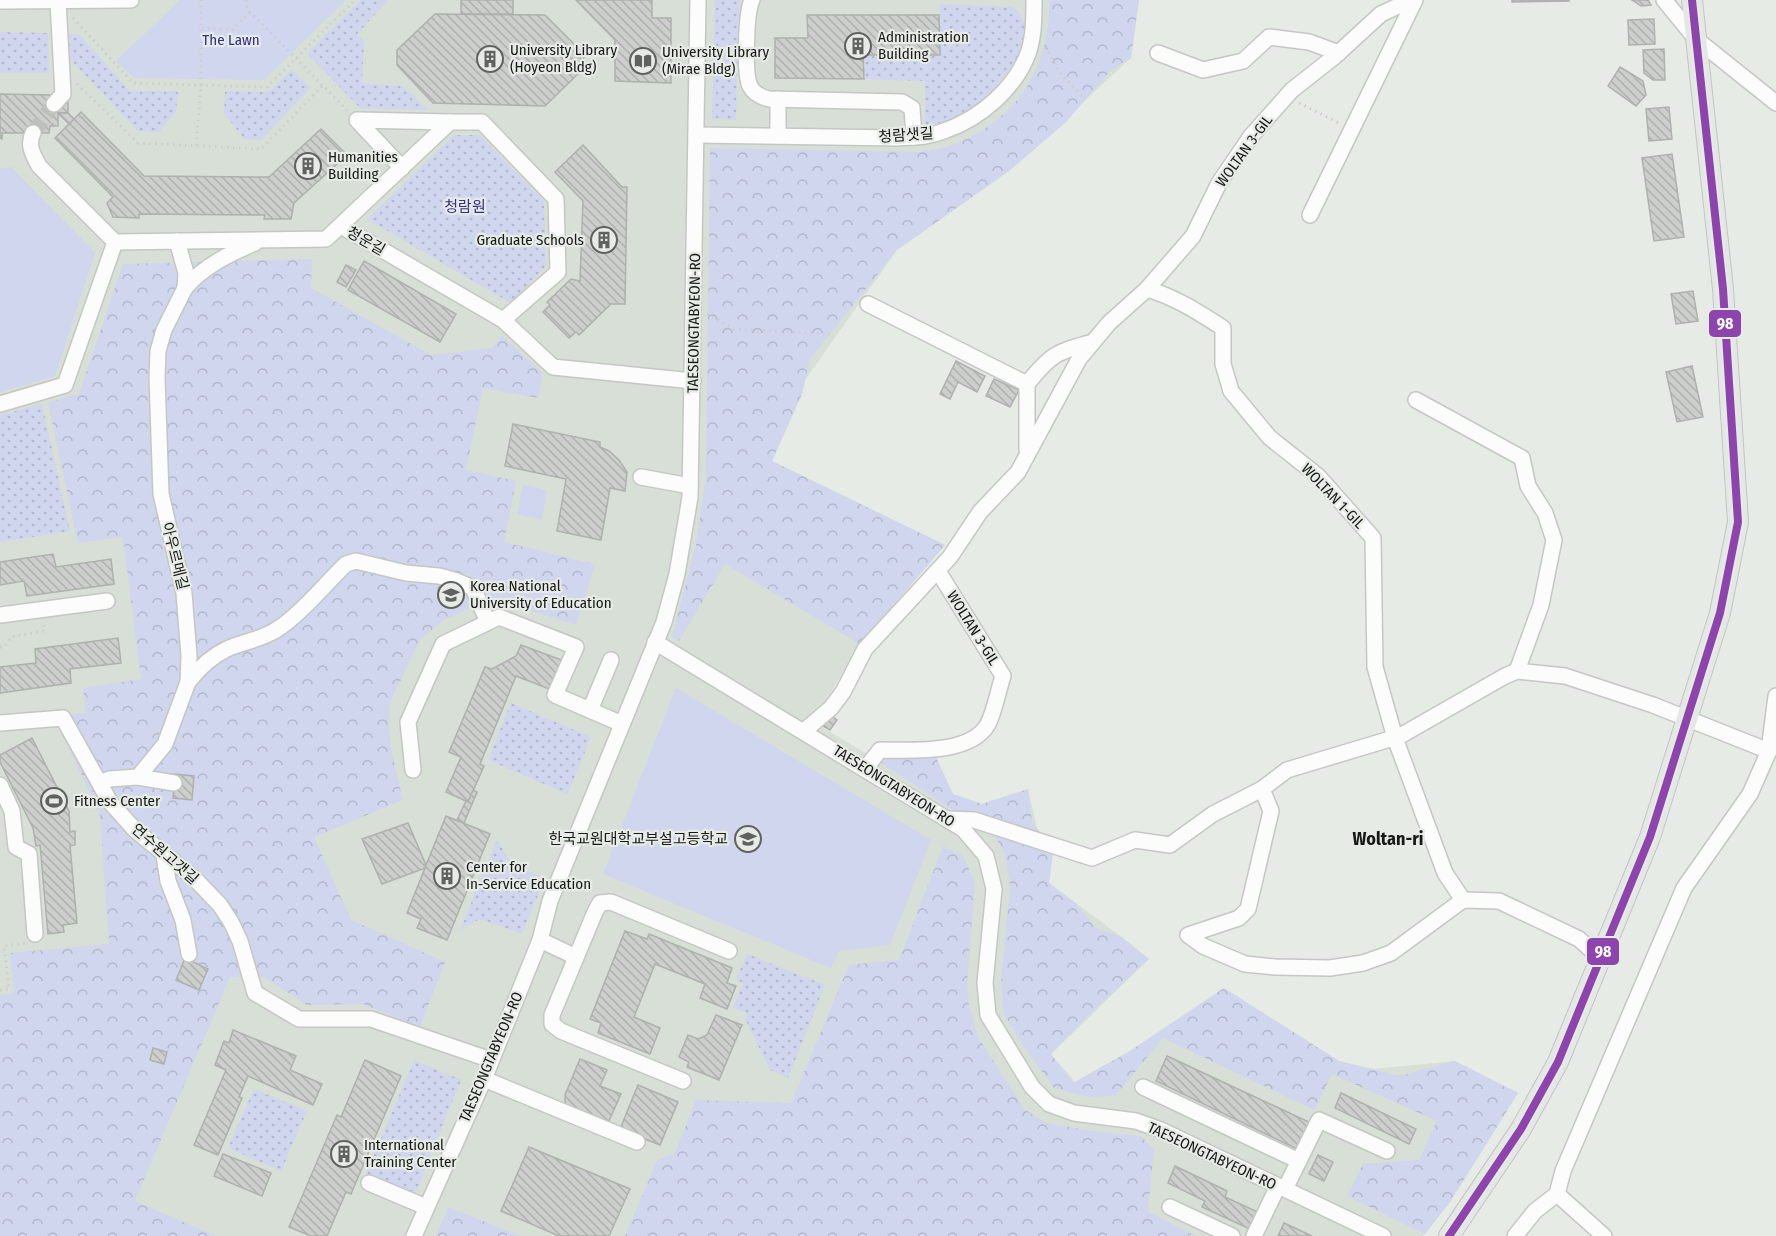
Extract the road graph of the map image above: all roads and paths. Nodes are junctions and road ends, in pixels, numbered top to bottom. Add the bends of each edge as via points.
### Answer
1 (131, 0) edge
2 (201, 0) edge
3 (246, 0) edge
4 (355, 0) edge
5 (698, 0) edge
6 (752, 0) edge
7 (1034, 0) edge
8 (1413, 0) edge
9 (1664, 0) edge
10 (1692, 0) edge
11 (0, 1) edge
12 (58, 1) edge
13 (250, 12) junction
14 (1034, 24) junction
15 (202, 28) junction
16 (1696, 39) junction
17 (1158, 53) dead end
18 (1339, 53) junction
19 (296, 57) junction
20 (62, 71) junction
21 (323, 85) junction
22 (201, 86) junction
23 (1286, 97) junction
24 (778, 99) junction
25 (1085, 99) dead end
26 (1776, 103) edge
27 (54, 104) tunnel mouth
28 (357, 120) junction
29 (450, 122) junction
30 (1351, 129) junction
31 (33, 133) tunnel mouth
32 (696, 135) junction
33 (778, 136) junction
34 (914, 137) junction
35 (196, 146) junction
36 (402, 168) junction
37 (1310, 215) dead end
38 (341, 226) junction
39 (264, 240) junction
40 (177, 241) junction
41 (115, 242) junction
42 (185, 288) junction
43 (1147, 290) junction
44 (868, 304) dead end
45 (694, 313) junction
46 (503, 320) junction
47 (830, 334) dead end
48 (1093, 342) junction
49 (693, 381) junction
50 (1027, 384) junction
51 (1416, 400) dead end
52 (0, 404) edge
53 (1028, 454) junction
54 (641, 477) dead end
55 (690, 486) junction
56 (938, 571) junction
57 (107, 601) dead end
58 (0, 615) edge
59 (488, 622) junction
60 (44, 631) dead end
61 (656, 642) junction
62 (0, 647) edge
63 (611, 660) dead end
64 (1517, 671) junction
65 (188, 682) junction
66 (1776, 696) edge
67 (590, 710) junction
68 (1686, 719) junction
69 (0, 723) edge
70 (622, 724) junction
71 (804, 731) junction
72 (1395, 738) junction
73 (1769, 751) junction
74 (865, 769) junction
75 (413, 770) dead end
76 (138, 777) junction
77 (100, 783) junction
78 (174, 783) dead end
79 (0, 785) edge
80 (1262, 789) junction
81 (952, 819) junction
82 (164, 855) junction
83 (1462, 900) junction
84 (35, 934) joint
85 (540, 940) junction
86 (729, 951) dead end
87 (189, 954) dead end
88 (576, 957) junction
89 (1600, 958) junction
90 (0, 990) edge
91 (491, 1060) junction
92 (484, 1079) junction
93 (683, 1081) dead end
94 (1143, 1087) dead end
95 (637, 1142) dead end
96 (1387, 1151) dead end
97 (1299, 1161) junction
98 (369, 1183) dead end
99 (1282, 1188) junction
100 (1557, 1194) junction
101 (426, 1207) junction
102 (1170, 1207) dead end
103 (414, 1236) edge
104 (1232, 1236) edge
105 (1254, 1236) edge
106 (1383, 1236) edge
107 (1449, 1236) edge
108 (1515, 1236) edge
109 (1604, 1236) edge

1 - 12 street
2 - 15 path
3 - 13 path
4 - 19 path
5 - 32 street, TAESEONGTABYEON-RO
6 - 24 street via 747,11 748,82 757,94
7 - 14 street, 청람샛길
8 - 18 street, WOLTAN 3-GIL via 1381,14
8 - 30 street, WOLTAN 3-GIL
9 - 16 street
10 - 16 main road
11 - 12 street
12 - 20 street
12 - 22 path via 133,83
13 - 15 path via 232,30
13 - 19 path
14 - 25 path via 1056,67
14 - 34 street, 청람샛길 via 1021,70 997,99 944,131
15 - 22 path
16 - 26 street
16 - 68 main road via 1722,289 1738,522 1720,613
17 - 18 street via 1203,70 1243,61 1269,37 1309,42
18 - 23 street, WOLTAN 3-GIL
19 - 21 path
19 - 22 path via 267,87
20 - 27 street via 63,94
20 - 35 path via 138,143
21 - 28 path
21 - 35 path via 261,148
22 - 35 path
23 - 30 path
23 - 43 street, WOLTAN 3-GIL via 1251,136 1219,183 1193,236
24 - 33 street
24 - 34 street via 902,102 912,108
28 - 29 street
28 - 36 street
29 - 36 street
29 - 46 street via 482,122 556,199 558,272
30 - 37 street, WOLTAN 3-GIL
31 - 41 street via 31,153 39,166
32 - 33 street, 청람샛길
32 - 45 street, TAESEONGTABYEON-RO
33 - 34 street, 청람샛길
36 - 38 street
38 - 39 street, 청운길 via 326,239
38 - 46 street, 청운길
39 - 40 street, 청운길
39 - 42 street, 아우르메길 via 211,265
40 - 41 street, 청운길
40 - 42 street via 186,273
41 - 52 street via 65,385
42 - 65 street, 아우르메길 via 164,330 157,378 161,495 184,593
43 - 48 street, WOLTAN 3-GIL
43 - 72 street, WOLTAN 1-GIL via 1166,295 1223,328 1223,364 1232,391 1269,437 1318,476 1373,538 1375,667
44 - 50 street
45 - 47 path via 708,314 734,329
45 - 49 street, TAESEONGTABYEON-RO
46 - 49 street, 청운길 via 553,367
48 - 50 street via 1047,360
48 - 53 street, WOLTAN 3-GIL via 1079,358
49 - 55 street, TAESEONGTABYEON-RO
50 - 53 street
51 - 64 street via 1522,458 1528,486 1545,513 1554,540 1541,605
53 - 56 street, WOLTAN 3-GIL via 1018,472 980,512
54 - 55 street
55 - 61 street, TAESEONGTABYEON-RO via 677,574
56 - 71 street, WOLTAN 3-GIL via 865,649 831,708
56 - 74 street, WOLTAN 3-GIL via 1003,676 988,724 978,737 946,749 880,750
57 - 58 street
59 - 65 street via 474,588 457,580 356,561 346,564 284,625 267,636 216,655
59 - 67 street via 504,618 576,647 555,696
59 - 75 street via 443,644 408,722
60 - 62 path via 11,637
61 - 70 street, TAESEONGTABYEON-RO
61 - 71 street, TAESEONGTABYEON-RO
63 - 67 street
64 - 68 street via 1564,676
64 - 72 street
65 - 76 street, 아우르메길 via 165,744
66 - 73 street
67 - 70 street
68 - 73 street
68 - 89 main road via 1650,837
69 - 77 street, 연수원고갯길 via 63,718
70 - 85 street, TAESEONGTABYEON-RO via 550,901
71 - 74 street, TAESEONGTABYEON-RO
72 - 80 street via 1287,770
72 - 83 street, WOLTAN 1-GIL via 1445,873
73 - 100 street via 1750,794 1684,888 1563,1171
74 - 81 street, TAESEONGTABYEON-RO
76 - 77 street
76 - 78 street
77 - 82 street, 연수원고갯길 via 110,802
79 - 84 street via 12,812 16,847 29,854
80 - 81 street via 1213,814 1170,845 1135,840 1092,858 974,820
80 - 83 street via 1271,811 1248,909 1239,918 1188,935 1203,946 1245,964 1330,968 1363,963 1391,953
81 - 99 street, TAESEONGTABYEON-RO via 986,856 994,889 985,983 988,1015 1032,1087 1049,1104 1074,1113 1136,1122 1161,1130
82 - 87 street
82 - 91 street, 연수원고갯길 via 220,905 240,940 255,993 299,1019 371,1019
83 - 89 street via 1499,901 1579,939
84 - 90 path via 24,944 4,946 9,989
85 - 88 street
85 - 91 street, TAESEONGTABYEON-RO
86 - 88 street via 606,901 597,907
88 - 93 street via 552,1015 552,1024
89 - 107 main road via 1558,1062 1521,1129
91 - 92 street, TAESEONGTABYEON-RO
92 - 95 street
92 - 101 street, TAESEONGTABYEON-RO
94 - 97 street
96 - 97 street via 1319,1120
97 - 99 street
98 - 101 street
99 - 105 street
99 - 106 street, TAESEONGTABYEON-RO
100 - 108 street via 1535,1211
100 - 109 street
101 - 103 street, TAESEONGTABYEON-RO
102 - 104 street

